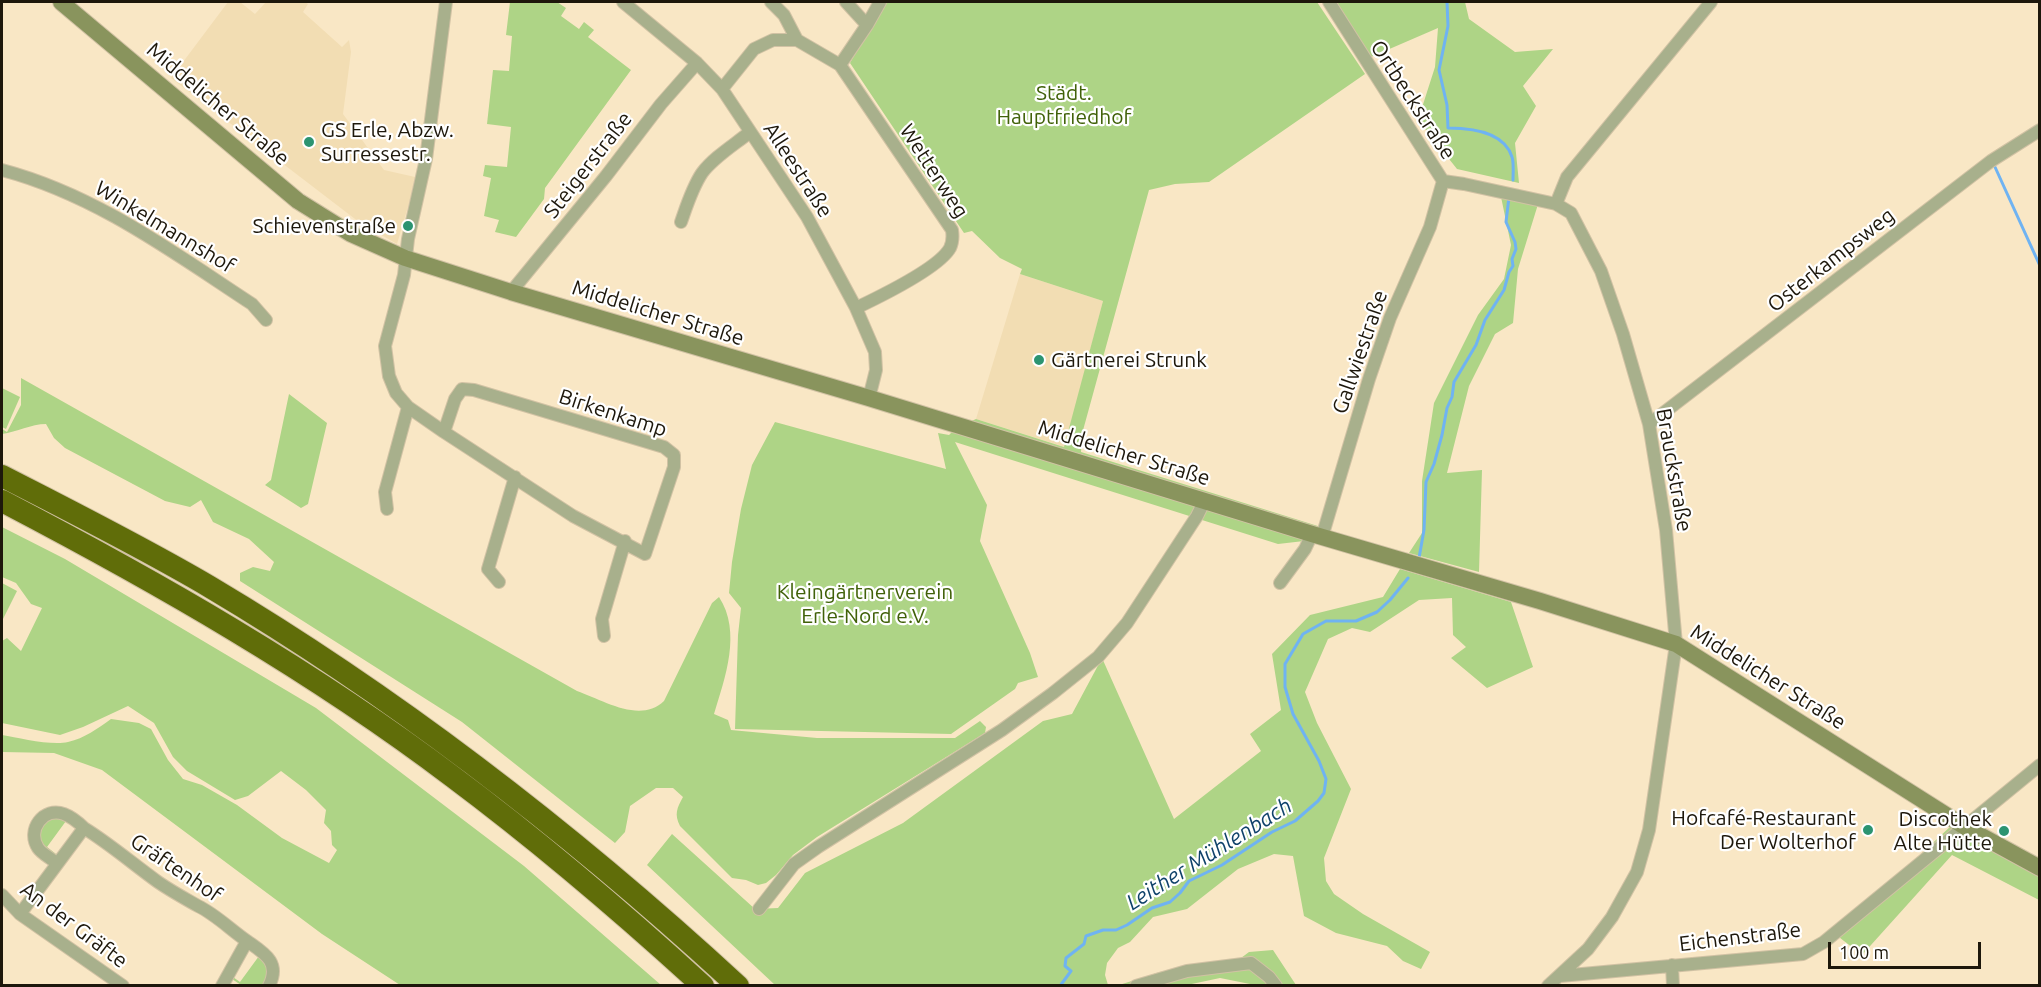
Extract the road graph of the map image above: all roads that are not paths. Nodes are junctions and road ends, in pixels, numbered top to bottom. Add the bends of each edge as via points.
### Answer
1 (61, 2) edge
2 (446, 2) edge
3 (623, 2) edge
4 (771, 2) edge
5 (846, 2) edge
6 (880, 2) edge
7 (1329, 2) edge
8 (1711, 2) edge
9 (867, 26) junction
10 (797, 40) junction
11 (697, 63) junction
12 (840, 65) junction
13 (722, 89) junction
14 (2040, 130) edge
15 (750, 132) junction
16 (2, 170) edge
17 (1443, 182) junction
18 (1556, 204) junction
19 (681, 222) dead end
20 (405, 258) junction
21 (511, 292) junction
22 (856, 308) junction
23 (266, 320) dead end
24 (869, 398) junction
25 (408, 407) junction
26 (1649, 424) junction
27 (444, 432) junction
28 (2, 476) edge
29 (514, 477) junction
30 (2, 501) edge
31 (1204, 502) junction
32 (387, 509) dead end
33 (1313, 540) junction
34 (625, 541) junction
35 (1314, 559) dead end
36 (499, 582) dead end
37 (1280, 583) dead end
38 (604, 636) dead end
39 (1676, 644) junction
40 (2040, 765) edge
41 (1965, 827) junction
42 (84, 828) junction
43 (56, 863) junction
44 (2040, 868) edge
45 (2, 895) edge
46 (759, 909) dead end
47 (20, 914) junction
48 (247, 941) junction
49 (1671, 966) junction
50 (1560, 976) junction
51 (226, 984) edge
52 (123, 986) edge
53 (269, 986) edge
54 (703, 986) edge
55 (738, 986) edge
56 (1136, 986) edge
57 (1276, 986) edge
58 (1548, 986) edge
59 (1673, 986) edge

1 - 20 street, Middelicher Straße via 298,201 351,234
2 - 20 street via 426,159
3 - 11 street, Alleestraße
4 - 10 street via 784,15
5 - 9 street
6 - 9 street
7 - 17 street, Ortbeckstraße
8 - 18 street via 1567,177
9 - 12 street
10 - 12 street, Wetterweg
10 - 13 street via 773,40 754,49
11 - 13 street, Alleestraße
11 - 21 street, Steigerstraße
12 - 22 street, Wetterweg via 952,230 953,238 950,249 912,279
13 - 15 street, Alleestraße
14 - 26 street, Osterkampsweg via 1982,169
15 - 19 street via 703,172
15 - 22 street, Alleestraße via 807,217
16 - 23 street, Winkelmannshof via 50,185 130,224 252,304
17 - 18 street, Ortbeckstraße
17 - 33 street, Gallwiestraße via 1430,227 1390,318
18 - 26 street, Brauckstraße via 1570,213 1601,271
20 - 21 street, Middelicher Straße
20 - 25 street, Birkenkamp via 384,346 389,376
21 - 24 street, Middelicher Straße
22 - 24 street, Alleestraße via 875,352 876,370
24 - 31 street, Middelicher Straße
25 - 27 street, Birkenkamp
25 - 32 street via 385,492
26 - 39 street, Brauckstraße via 1666,530
27 - 29 street, Birkenkamp
27 - 34 street, Birkenkamp via 462,389 664,447 674,455 674,467 645,554
28 - 55 highway via 210,588 396,708 606,868
29 - 34 street, Birkenkamp via 573,516
29 - 36 street via 489,569
30 - 54 highway via 197,608 386,729 537,841
31 - 33 street, Middelicher Straße
31 - 46 street via 1127,623 1098,657 1002,730 794,864
33 - 35 street
33 - 37 street
33 - 39 street, Middelicher Straße via 1540,601
34 - 38 street via 602,620
39 - 41 street, Middelicher Straße
39 - 50 street, Brauckstraße via 1649,830 1637,872 1588,950
40 - 41 street, Eichenstraße
41 - 44 street, Middelicher Straße
41 - 49 street, Eichenstraße via 1824,942 1803,954
42 - 43 street
42 - 43 street, Gräftenhof via 63,813 51,813 40,819 34,838 39,849
42 - 48 street, Gräftenhof
43 - 47 street
45 - 47 street, An der Gräfte
47 - 52 street, An der Gräfte
48 - 51 street
48 - 53 street, Gräftenhof via 267,955 273,967
49 - 50 street, Eichenstraße
49 - 59 street
50 - 58 street, Brauckstraße
56 - 57 street via 1187,971 1251,963

